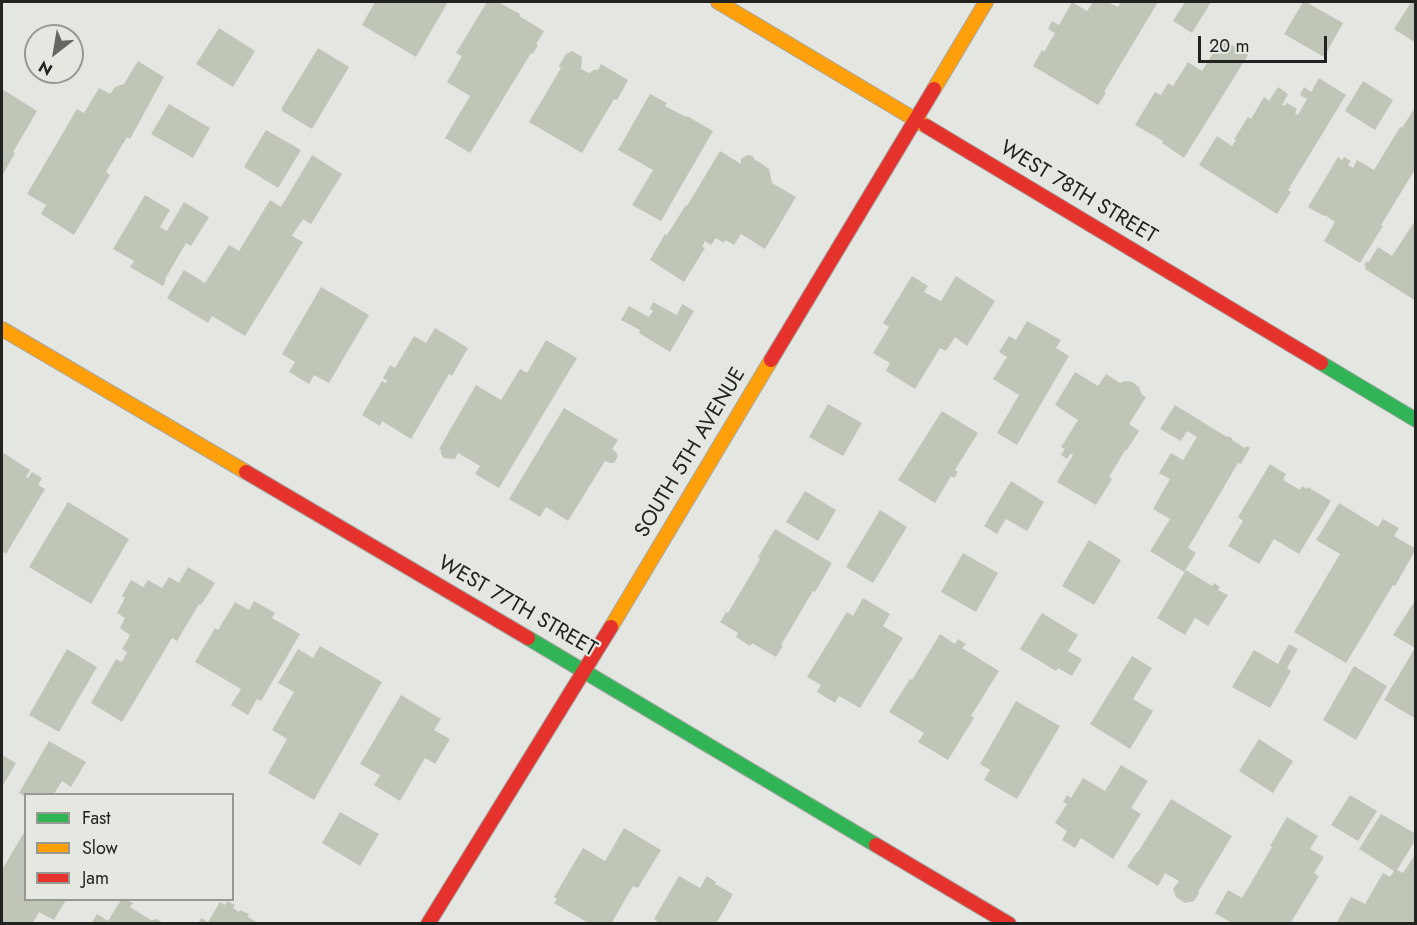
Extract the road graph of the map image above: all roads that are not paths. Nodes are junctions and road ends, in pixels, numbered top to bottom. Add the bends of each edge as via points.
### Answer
1 (718, 2) edge
2 (987, 2) edge
3 (915, 120) junction
4 (2, 329) edge
5 (1416, 420) edge
6 (584, 670) junction
7 (428, 924) edge
8 (1009, 924) edge

1 - 3 street, WEST 78TH STREET
2 - 3 street, SOUTH 5TH AVENUE
3 - 5 street, WEST 78TH STREET
3 - 6 street, SOUTH 5TH AVENUE
4 - 6 street, WEST 77TH STREET
6 - 7 street, SOUTH 5TH AVENUE
6 - 8 street, WEST 77TH STREET

